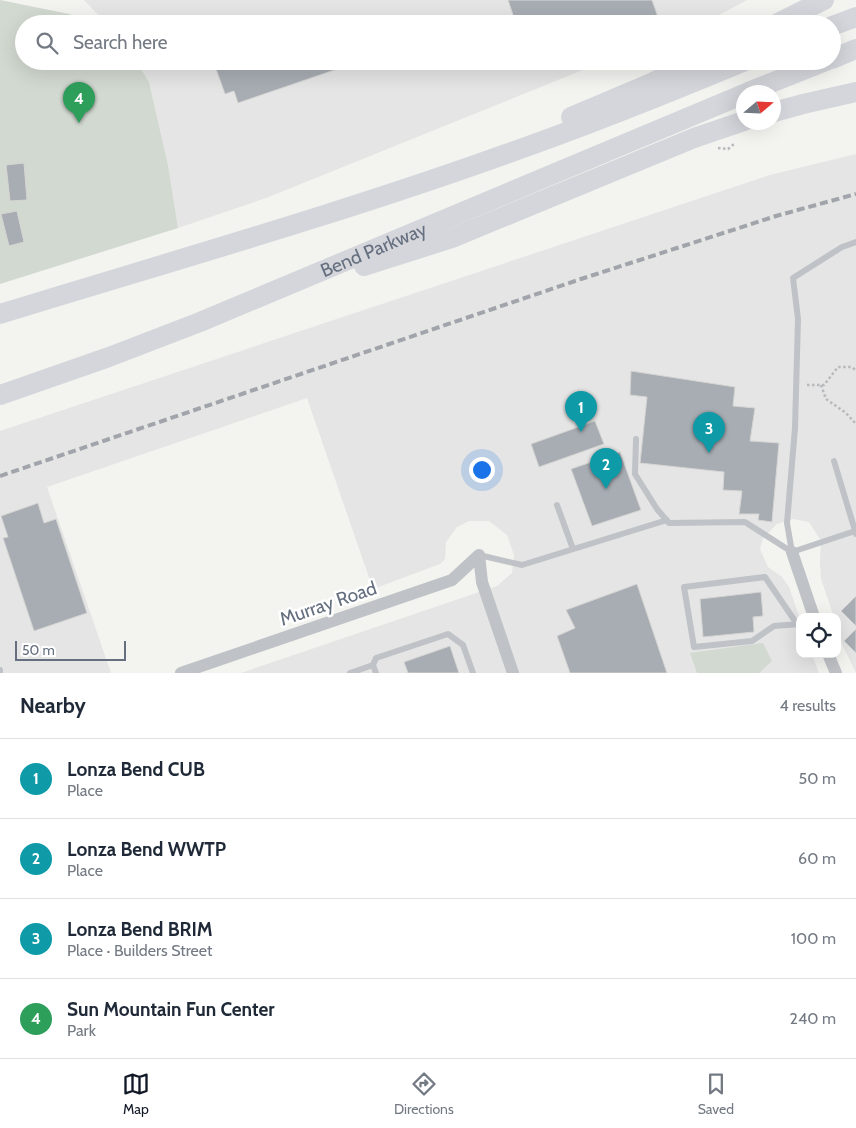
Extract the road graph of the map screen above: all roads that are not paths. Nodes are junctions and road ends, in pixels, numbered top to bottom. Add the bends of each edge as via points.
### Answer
1 (824, 0) edge
2 (794, 15) edge
3 (856, 17) edge
4 (841, 23) edge
5 (856, 49) edge
6 (841, 55) edge
7 (677, 70) edge
8 (723, 70) edge
9 (803, 70) edge
10 (766, 85) edge
11 (856, 92) edge
12 (736, 97) edge
13 (781, 110) edge
14 (736, 124) edge
15 (504, 155) junction
16 (856, 242) edge
17 (289, 285) junction
18 (0, 314) edge
19 (0, 395) edge
20 (636, 439) dead end
21 (834, 462) dead end
22 (557, 505) dead end
23 (667, 520) junction
24 (856, 532) edge
25 (574, 549) junction
26 (792, 552) junction
27 (479, 556) junction
28 (813, 613) edge
29 (798, 624) edge
30 (830, 658) edge
31 (373, 665) junction
32 (181, 673) edge
33 (350, 673) edge
34 (376, 673) edge
35 (473, 673) edge
36 (513, 673) edge
37 (836, 673) edge

1 - 2 highway
3 - 4 highway
5 - 6 highway
7 - 15 highway via 568,118
8 - 15 highway
9 - 10 highway
11 - 13 highway
12 - 17 highway, Bend Parkway
14 - 17 highway via 686,141 452,238 372,264
15 - 18 highway via 364,202
16 - 26 lane via 842,247 793,278 798,319 795,428 787,523
17 - 19 highway, Bend Parkway via 109,357
20 - 23 lane via 635,474
21 - 24 lane
22 - 25 lane
23 - 25 lane
23 - 26 lane via 669,523 745,522
24 - 26 lane
25 - 27 lane via 522,565
26 - 28 street
27 - 32 street, Murray Road via 452,580
27 - 36 street via 482,582
29 - 29 lane via 774,626 752,641 694,647 684,586 765,577
30 - 37 street
31 - 33 lane
31 - 34 lane
31 - 35 lane via 376,658 448,634 463,645

